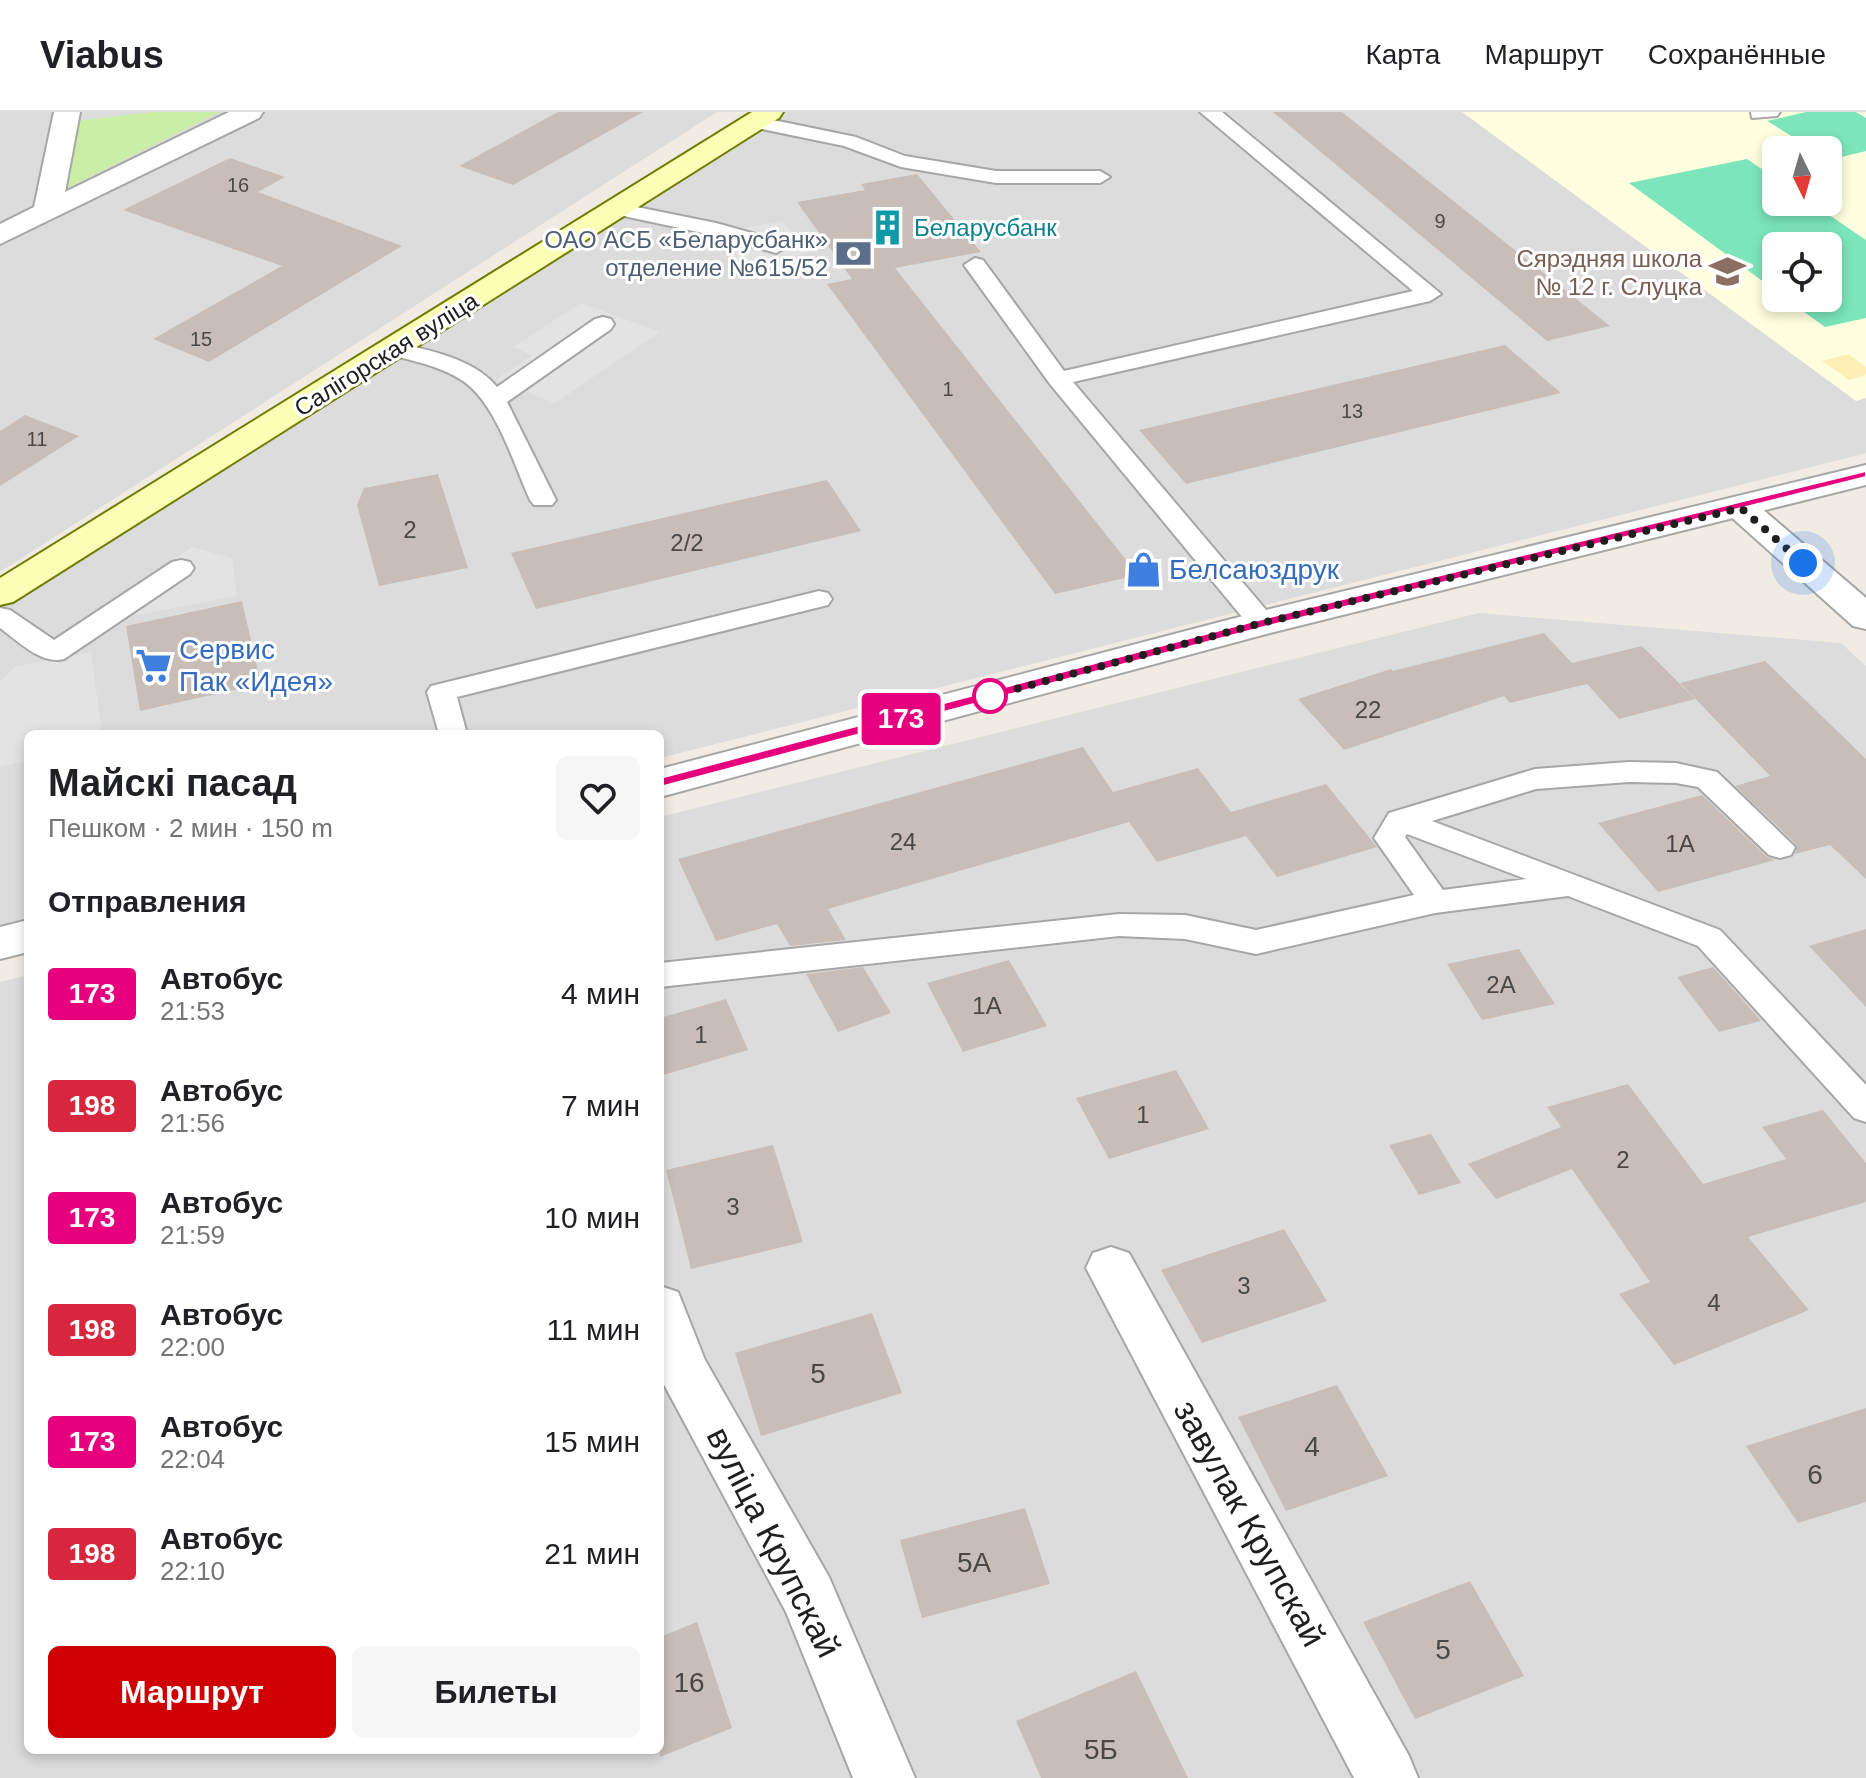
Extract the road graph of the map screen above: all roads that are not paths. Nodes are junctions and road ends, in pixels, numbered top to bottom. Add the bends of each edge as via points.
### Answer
1 (67, 112) edge
2 (250, 112) edge
3 (1210, 112) edge
4 (762, 117) edge
5 (1100, 177) dead end
6 (617, 209) junction
7 (47, 212) junction
8 (0, 235) edge
9 (776, 247) dead end
10 (975, 265) dead end
11 (603, 324) dead end
12 (395, 349) junction
13 (1058, 379) junction
14 (494, 400) junction
15 (1866, 475) edge
16 (543, 500) dead end
17 (1741, 508) junction
18 (181, 568) dead end
19 (0, 594) edge
20 (819, 599) dead end
21 (0, 616) edge
22 (1866, 618) edge
23 (1262, 623) junction
24 (452, 730) edge
25 (664, 782) edge
26 (1400, 820) junction
27 (1780, 847) dead end
28 (1570, 885) junction
29 (1435, 902) junction
30 (24, 937) edge
31 (0, 943) edge
32 (664, 975) edge
33 (1866, 1108) edge
34 (1111, 1268) dead end
35 (664, 1331) edge
36 (671, 1371) edge
37 (884, 1778) edge
38 (1387, 1778) edge

1 - 7 street
2 - 7 street
3 - 13 lane via 1430,294
4 - 5 lane via 901,161 996,177
4 - 6 main road, Салігорская вуліца
6 - 9 lane
6 - 12 main road, Салігорская вуліца
7 - 8 street
10 - 13 lane
11 - 14 lane
12 - 14 lane via 457,369 481,383
12 - 19 main road, Салігорская вуліца
13 - 23 lane
14 - 16 lane
15 - 17 street
17 - 22 street
17 - 23 street
18 - 21 lane via 54,653
20 - 24 lane via 441,692
23 - 25 street
26 - 27 lane via 1535,779 1676,773 1707,779
26 - 28 lane
26 - 29 lane via 1389,838
28 - 29 lane
28 - 33 lane via 1709,938
29 - 32 lane via 1256,942 1185,927 1119,925
30 - 31 street
34 - 38 street, завулак Крупскай
35 - 36 street, вуліца Крупскай
36 - 37 street, вуліца Крупскай via 809,1597

